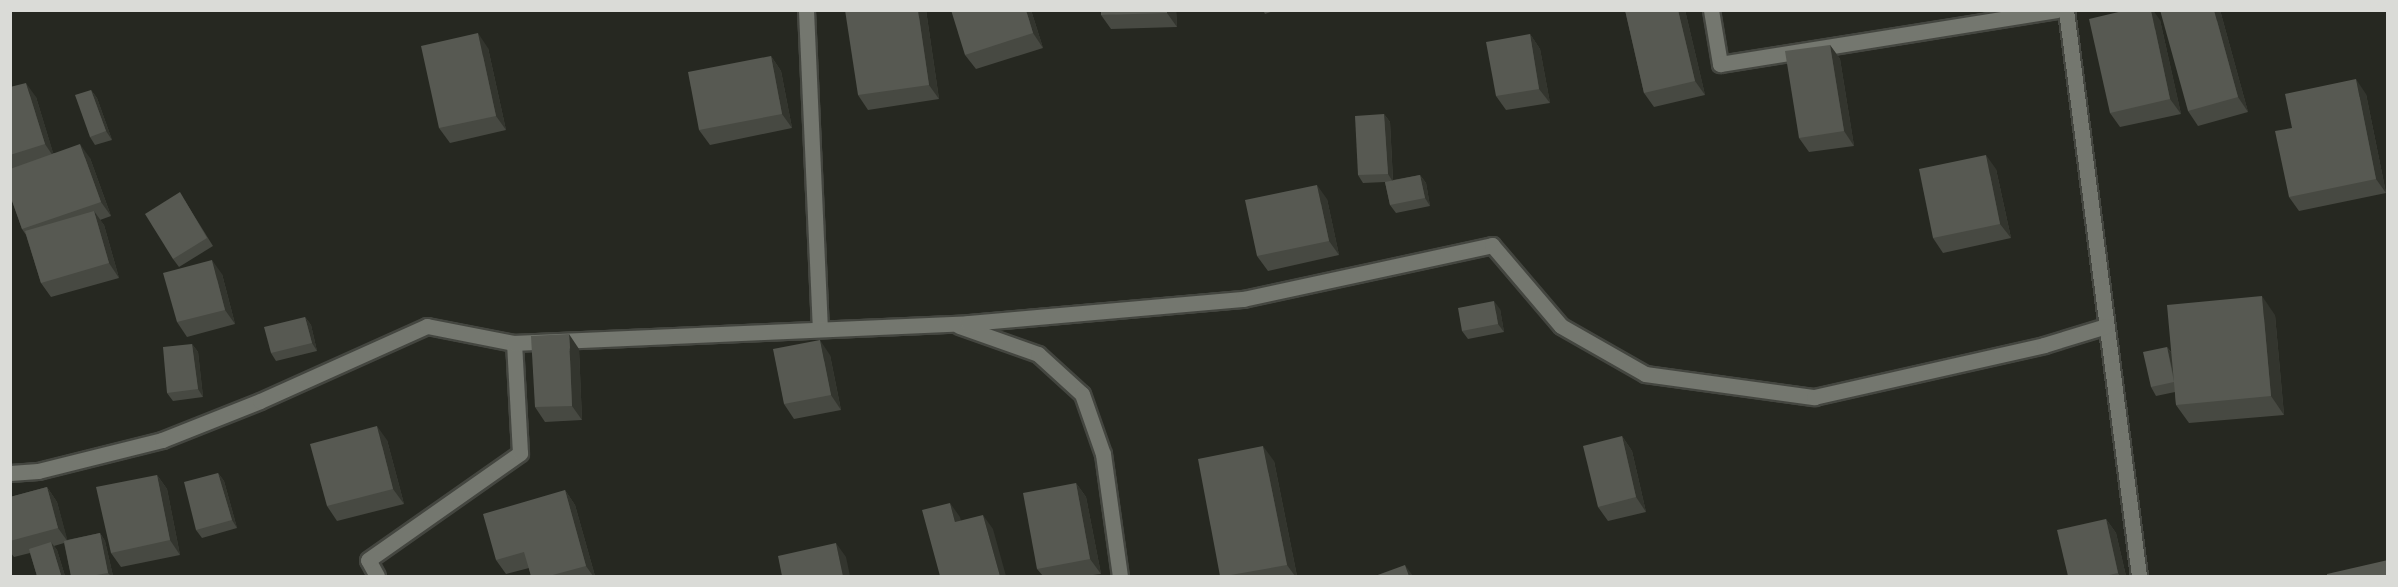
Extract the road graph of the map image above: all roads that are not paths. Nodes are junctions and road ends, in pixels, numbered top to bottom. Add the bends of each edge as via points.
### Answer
1 (806, 10) edge
2 (1711, 10) edge
3 (2057, 10) edge
4 (2066, 10) edge
5 (951, 323) junction
6 (2106, 326) junction
7 (819, 327) junction
8 (514, 343) junction
9 (10, 474) edge
10 (377, 576) edge
11 (1120, 576) edge
12 (2139, 576) edge

1 - 7 street
2 - 3 street via 1719,64
4 - 6 street
5 - 6 street via 1244,299 1492,245 1561,326 1645,374 1814,397 2044,345
5 - 7 street
5 - 11 street via 1038,354 1082,394 1103,454
6 - 12 street
7 - 8 street
8 - 9 street via 427,326 162,440 38,471
8 - 10 street via 520,453 368,560

